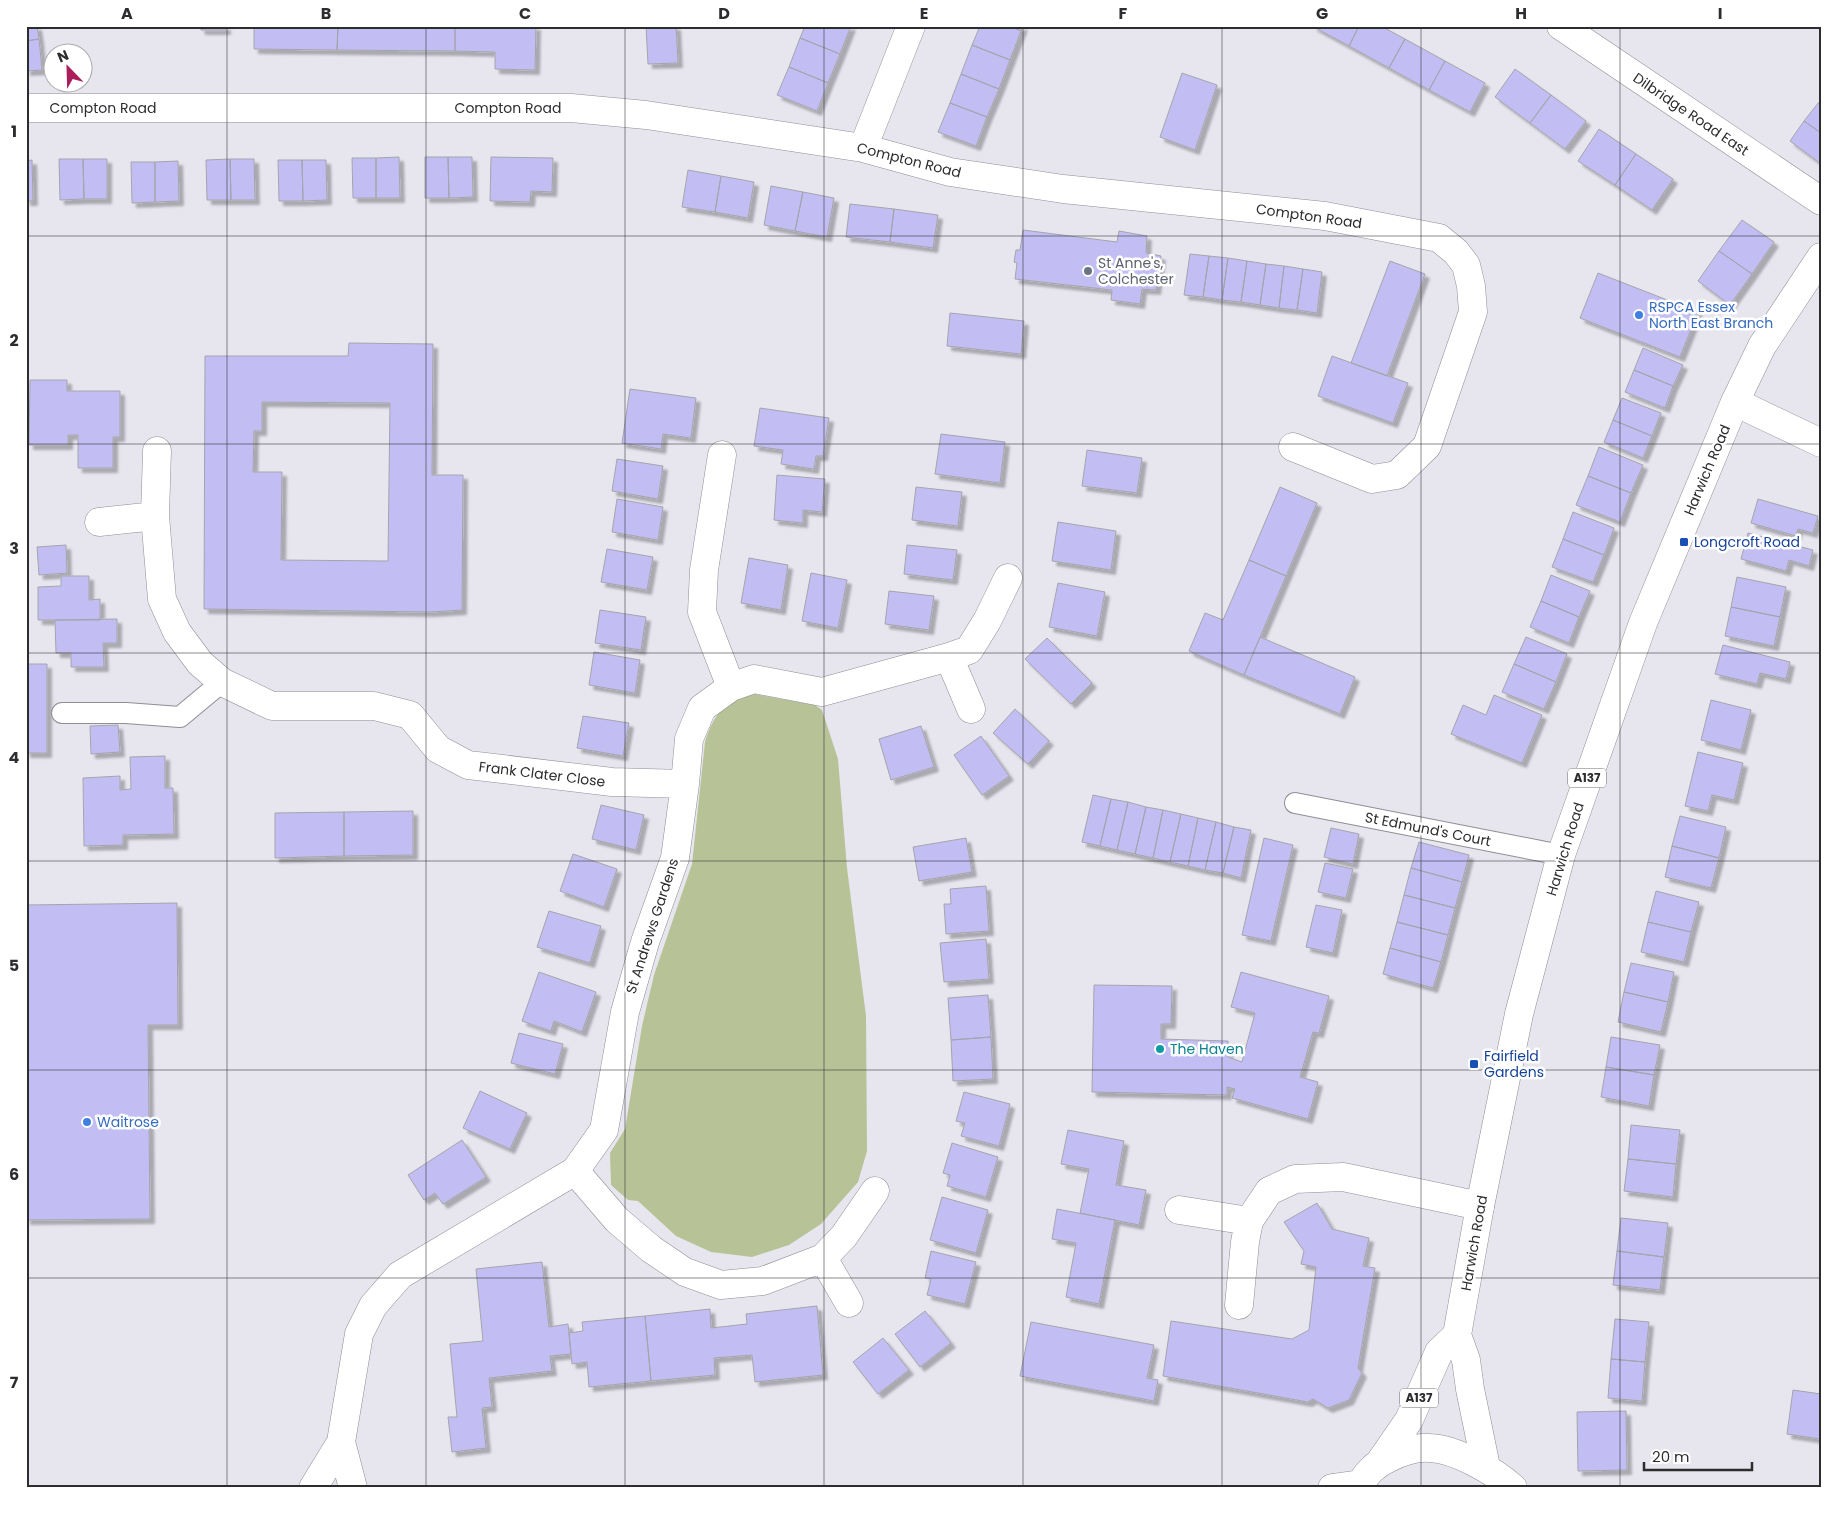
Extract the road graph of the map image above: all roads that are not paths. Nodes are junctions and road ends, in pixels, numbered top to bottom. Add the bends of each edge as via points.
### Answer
1 (911, 26) edge
2 (1561, 26) edge
3 (26, 108) edge
4 (863, 148) junction
5 (1821, 201) edge
6 (1821, 257) edge
7 (1735, 402) junction
8 (1821, 443) edge
9 (1293, 447) dead end
10 (157, 451) dead end
11 (722, 456) dead end
12 (154, 516) junction
13 (99, 522) dead end
14 (1008, 578) dead end
15 (949, 658) junction
16 (222, 682) junction
17 (731, 687) junction
18 (971, 709) dead end
19 (62, 713) dead end
20 (686, 784) junction
21 (1295, 803) dead end
22 (1561, 855) junction
23 (575, 1171) junction
24 (875, 1192) dead end
25 (1480, 1206) junction
26 (1179, 1210) dead end
27 (1249, 1221) junction
28 (823, 1258) junction
29 (849, 1303) dead end
30 (1238, 1305) dead end
31 (1457, 1335) junction
32 (341, 1442) junction
33 (1380, 1462) junction
34 (1486, 1467) junction
35 (1361, 1486) edge
36 (313, 1488) edge
37 (353, 1488) edge
38 (1332, 1488) edge
39 (1513, 1488) edge

1 - 4 street
2 - 5 street, Dilbridge Road East
3 - 4 street, Compton Road via 571,108 646,115
4 - 9 street, Compton Road via 950,172 1063,189 1326,216 1439,238 1466,265 1473,312 1427,446 1397,475 1372,479
6 - 7 street, Harwich Road / A137 via 1762,346
7 - 8 street
7 - 22 street, Harwich Road / A137 via 1643,623
10 - 12 street, Frank Clater Close
11 - 17 street via 704,570 702,612
12 - 13 street
12 - 16 street, Frank Clater Close via 162,599 177,632 200,663
14 - 15 street, St Andrews Gardens via 970,650
15 - 17 street, St Andrews Gardens via 822,692 754,679
15 - 18 street
16 - 19 lane via 180,717
16 - 20 street, Frank Clater Close via 272,706 374,706 410,715 438,749 468,765 612,782
17 - 20 street, St Andrews Gardens via 702,708 689,739
20 - 23 street, St Andrews Gardens via 675,858 645,942 625,1012 604,1130
21 - 22 lane, St Edmund's Court
22 - 25 street, Harwich Road / A137 via 1518,1014
23 - 28 street via 617,1220 651,1249 685,1272 721,1285 763,1281
23 - 32 street, St Andrews Gardens via 400,1275 373,1306 359,1334
24 - 28 street via 844,1236
25 - 27 street via 1343,1177 1295,1179 1269,1191
25 - 31 street, Harwich Road / A137
26 - 27 street
27 - 30 street
28 - 29 street
31 - 33 street, A137 via 1439,1352 1409,1420
31 - 34 street, Harwich Road / A137 via 1466,1360
32 - 36 street, St Andrews Gardens
32 - 37 street, St Andrews Gardens
33 - 34 street via 1413,1449 1430,1448 1448,1451
33 - 35 street
34 - 39 street
35 - 38 street

